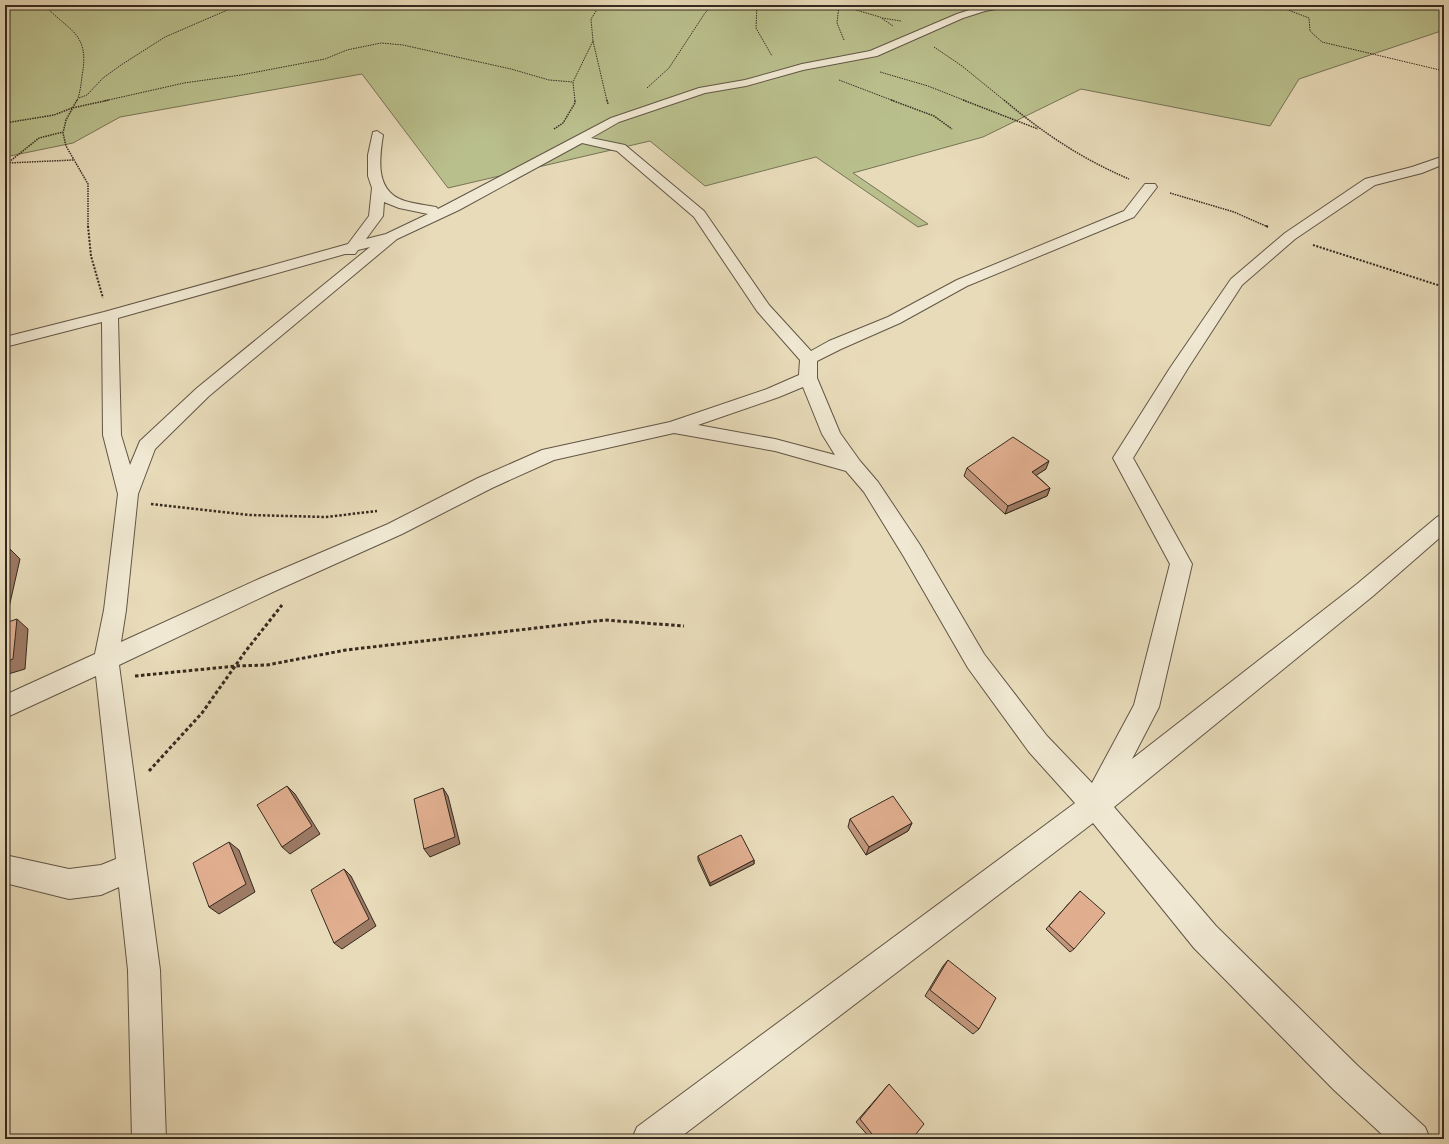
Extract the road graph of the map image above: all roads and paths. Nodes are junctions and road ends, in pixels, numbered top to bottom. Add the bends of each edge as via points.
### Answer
1 (44, 5) edge
2 (239, 5) edge
3 (600, 5) edge
4 (713, 5) edge
5 (839, 5) edge
6 (1004, 5) edge
7 (1275, 5) edge
8 (917, 36) junction
9 (593, 41) junction
10 (856, 57) junction
11 (1444, 71) edge
12 (573, 82) junction
13 (78, 99) junction
14 (72, 108) junction
15 (615, 120) junction
16 (5, 123) edge
17 (551, 131) dead end
18 (1042, 131) junction
19 (63, 132) junction
20 (378, 135) dead end
21 (581, 139) junction
22 (73, 160) junction
23 (1444, 160) edge
24 (8, 163) junction
25 (5, 165) edge
26 (1150, 187) joint
27 (378, 189) junction
28 (431, 210) dead end
29 (392, 236) junction
30 (354, 246) junction
31 (326, 291) junction
32 (110, 315) junction
33 (5, 342) edge
34 (809, 368) junction
35 (674, 427) junction
36 (853, 466) junction
37 (129, 491) junction
38 (380, 510) dead end
39 (1444, 522) edge
40 (286, 601) dead end
41 (684, 626) dead end
42 (236, 666) junction
43 (107, 670) junction
44 (5, 707) edge
45 (123, 799) junction
46 (1095, 805) junction
47 (132, 867) junction
48 (5, 869) edge
49 (149, 1139) edge
50 (649, 1139) edge
51 (1413, 1139) edge

1 - 13 path via 51,14 80,37 85,60
2 - 13 path via 165,36 103,78 87,95
3 - 9 path via 591,20
4 - 15 path via 705,12 668,68 630,106 620,112
5 - 8 path via 880,17 893,26
5 - 10 path via 836,13 840,34
6 - 8 street via 983,8 960,16
7 - 11 path via 1310,18 1310,31 1322,42 1347,50
8 - 10 street via 873,54
8 - 18 path via 987,84
9 - 12 path
9 - 15 path via 608,107
10 - 15 street via 802,67 746,83 703,90
10 - 18 path via 861,63 884,74 928,86
12 - 14 path via 549,80 403,44 381,43 347,50 326,59 241,76 184,83
12 - 17 path via 575,103 563,123
13 - 14 path
14 - 16 path
14 - 19 path
15 - 21 street
18 - 26 path via 1074,153 1120,176
19 - 22 path
19 - 24 path via 38,138
20 - 27 street via 374,152 374,172
21 - 29 street via 454,207
21 - 34 street via 621,148 699,214 763,308
22 - 24 path
22 - 32 path via 89,185 88,232 93,270
23 - 46 street via 1370,182 1290,236 1236,282 1123,458 1181,564 1146,707
24 - 25 path
26 - 34 street via 1129,214 962,283 894,320 835,345
27 - 28 street via 383,196 399,204
27 - 30 street via 376,216
29 - 30 street
29 - 31 street
30 - 31 street via 329,277
30 - 32 street
31 - 37 street via 203,392 147,446
32 - 33 street
32 - 37 street via 112,435
34 - 35 street via 773,393
34 - 36 street via 831,434
35 - 36 street via 776,445
35 - 43 street via 549,455 485,483 395,529 267,585
36 - 46 street via 871,487 908,544 976,661 1038,744
37 - 38 path via 149,503 243,514 326,517
37 - 43 street
39 - 46 street via 1365,590
40 - 42 path
41 - 42 path via 605,620 346,650 267,665
42 - 43 path
42 - 45 path via 202,713
43 - 44 street
43 - 45 street
45 - 47 street
46 - 50 street
46 - 51 street via 1205,937 1346,1078
47 - 48 street via 101,880 70,884
47 - 49 street via 144,970

